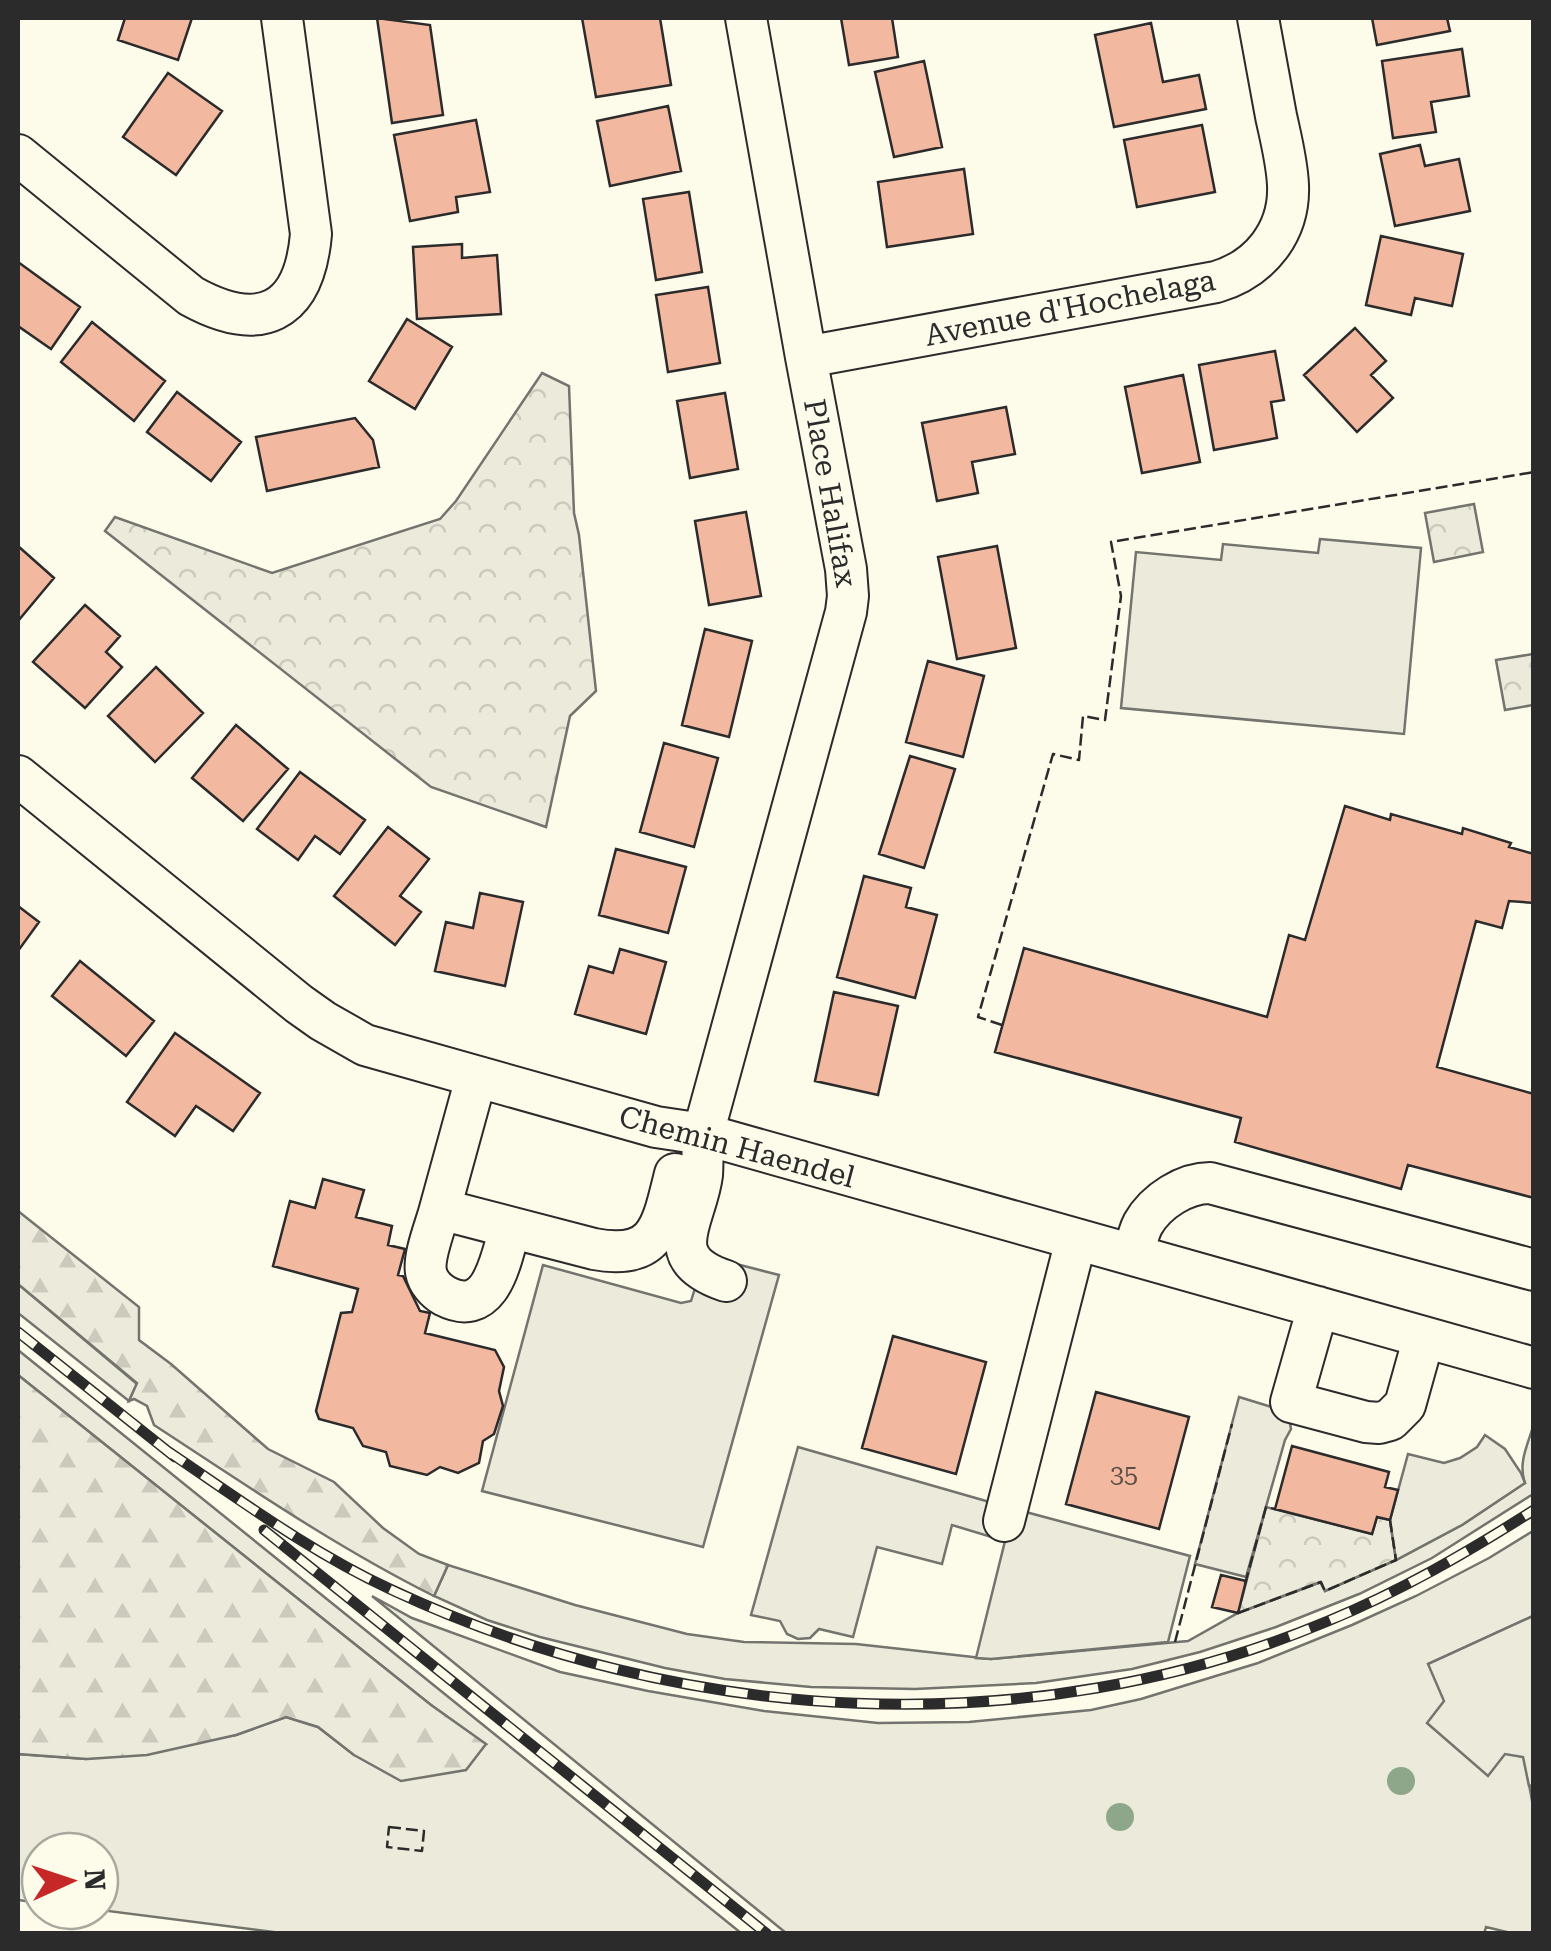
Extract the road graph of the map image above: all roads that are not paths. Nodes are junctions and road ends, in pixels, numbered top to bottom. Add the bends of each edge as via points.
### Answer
1 (282, 18) edge
2 (746, 18) edge
3 (1258, 18) edge
4 (18, 155) edge
5 (806, 356) junction
6 (18, 776) edge
7 (476, 1078) junction
8 (702, 1134) junction
9 (440, 1209) junction
10 (510, 1228) junction
11 (1076, 1240) junction
12 (1134, 1255) junction
13 (1534, 1270) edge
14 (726, 1281) dead end
15 (1318, 1307) junction
16 (1424, 1337) junction
17 (1534, 1368) edge
18 (1004, 1521) dead end

1 - 4 street via 310,234 303,276 274,309 242,315 190,296
2 - 5 street, Place Halifax
3 - 5 street, Avenue d'Hochelaga via 1288,186 1278,236 1254,263 1216,282
5 - 8 street, Place Halifax via 846,569 846,612
6 - 7 street, Chemin Haendel via 323,1021 366,1044
7 - 8 street, Chemin Haendel
7 - 9 street
8 - 10 street via 676,1169 665,1213 642,1246 602,1251
8 - 11 street, Chemin Haendel
8 - 14 street via 702,1176 687,1247 701,1271
9 - 10 street
9 - 10 street via 425,1269 433,1287 450,1298 471,1300 490,1288
11 - 12 street, Chemin Haendel
11 - 18 street
12 - 13 street via 1154,1208 1196,1183 1210,1183
12 - 15 street, Chemin Haendel
15 - 16 street, Chemin Haendel
15 - 16 street via 1291,1402 1366,1422 1390,1420 1404,1405
16 - 17 street, Chemin Haendel

